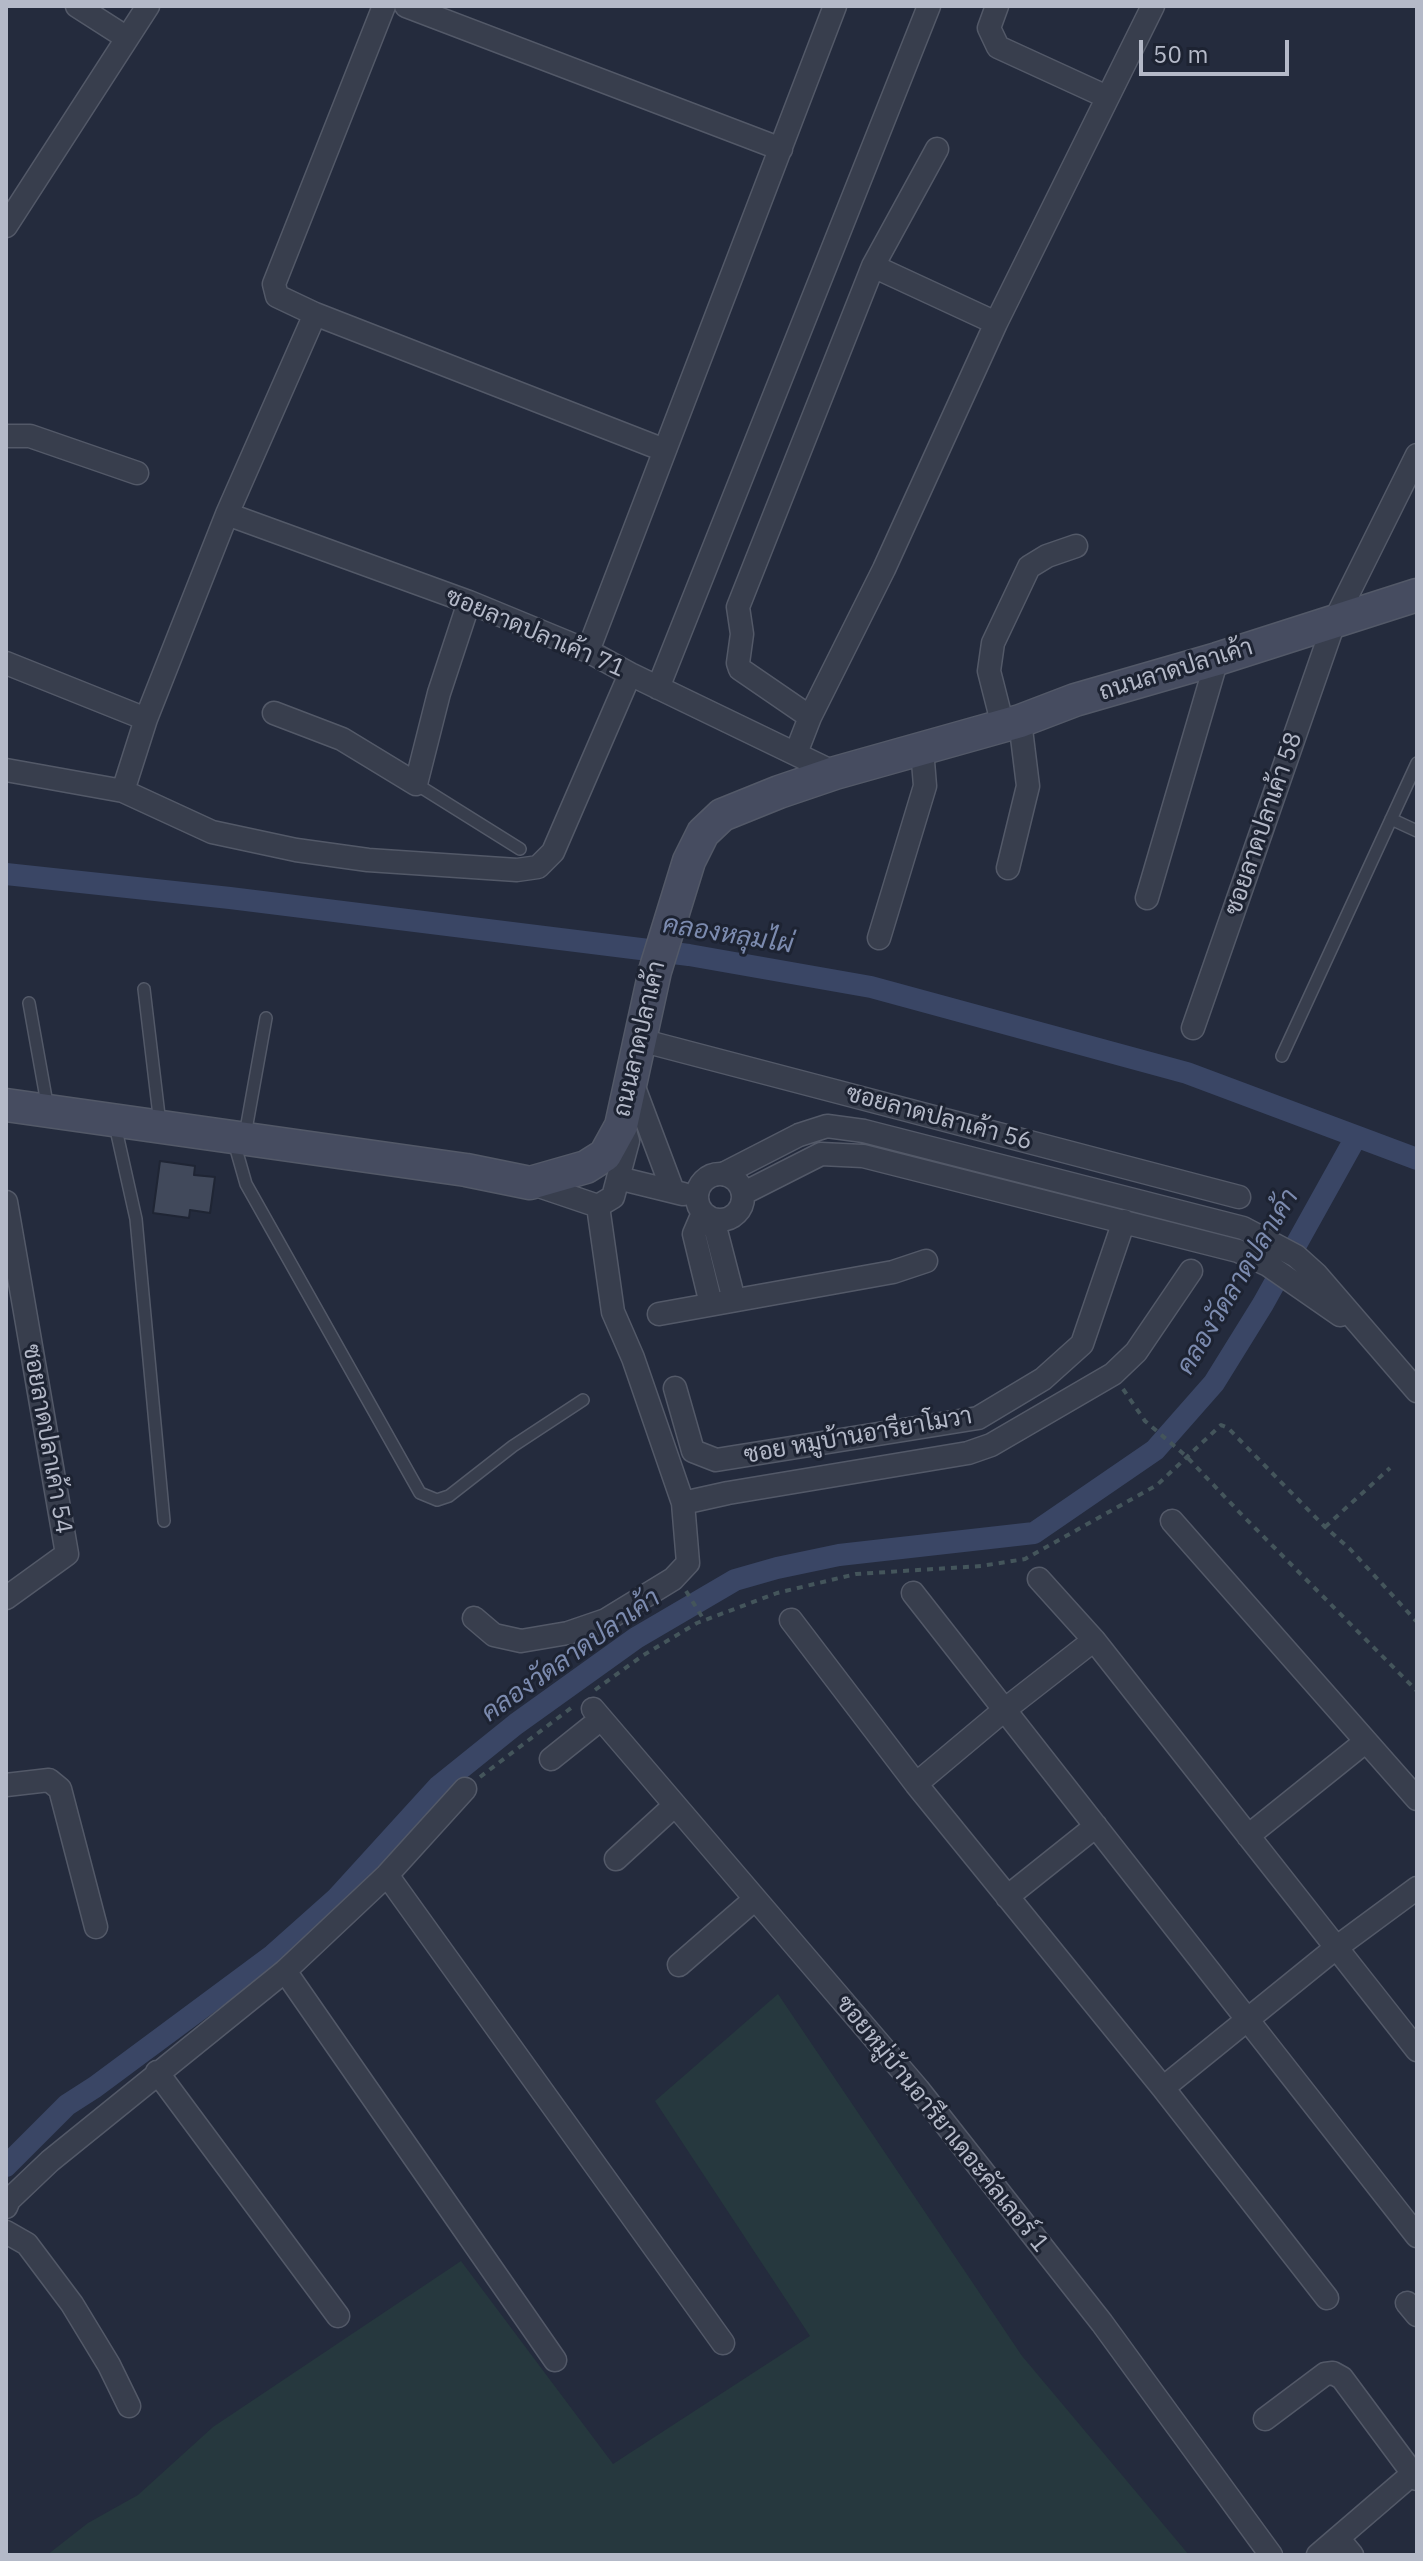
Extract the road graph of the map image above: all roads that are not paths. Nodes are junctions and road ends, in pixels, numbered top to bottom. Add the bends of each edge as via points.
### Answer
1 (77, 6) edge
2 (148, 6) edge
3 (384, 6) edge
4 (406, 6) edge
5 (835, 6) edge
6 (929, 6) edge
7 (997, 6) edge
8 (1153, 6) edge
9 (127, 38) junction
10 (1107, 97) junction
11 (781, 149) junction
12 (937, 149) dead end
13 (13, 199) edge
14 (6, 226) edge
15 (873, 266) junction
16 (315, 314) junction
17 (996, 323) junction
18 (6, 436) edge
19 (664, 450) junction
20 (1417, 455) edge
21 (137, 473) dead end
22 (227, 514) junction
23 (1076, 546) dead end
24 (1417, 595) edge
25 (469, 602) junction
26 (1335, 620) junction
27 (588, 651) junction
28 (1217, 659) junction
29 (6, 663) edge
30 (630, 674) junction
31 (658, 688) junction
32 (274, 713) dead end
33 (810, 717) junction
34 (146, 719) junction
35 (1011, 724) junction
36 (922, 749) junction
37 (796, 753) junction
38 (1417, 763) edge
39 (6, 770) edge
40 (835, 773) junction
41 (416, 784) junction
42 (123, 791) junction
43 (1391, 819) junction
44 (1417, 831) edge
45 (520, 849) dead end
46 (1008, 868) dead end
47 (1147, 898) dead end
48 (879, 938) dead end
49 (144, 989) dead end
50 (29, 1003) dead end
51 (266, 1018) dead end
52 (1193, 1028) dead end
53 (640, 1040) junction
54 (1282, 1056) dead end
55 (631, 1081) junction
56 (6, 1105) edge
57 (48, 1111) junction
58 (622, 1119) junction
59 (114, 1120) junction
60 (160, 1127) junction
61 (239, 1138) junction
62 (725, 1173) junction
63 (618, 1178) junction
64 (530, 1183) junction
65 (673, 1191) junction
66 (744, 1193) junction
67 (1239, 1197) dead end
68 (6, 1202) edge
69 (598, 1206) junction
70 (704, 1210) junction
71 (1124, 1221) junction
72 (926, 1261) dead end
73 (1191, 1271) dead end
74 (1309, 1281) junction
75 (734, 1300) junction
76 (711, 1304) junction
77 (659, 1314) dead end
78 (675, 1388) dead end
79 (1417, 1391) edge
80 (583, 1400) dead end
81 (683, 1503) junction
82 (164, 1521) dead end
83 (1172, 1521) dead end
84 (1039, 1579) dead end
85 (913, 1593) dead end
86 (6, 1598) edge
87 (474, 1618) dead end
88 (791, 1620) dead end
89 (1094, 1640) junction
90 (1003, 1711) junction
91 (1365, 1742) junction
92 (551, 1759) dead end
93 (916, 1784) junction
94 (6, 1785) edge
95 (465, 1789) road end
96 (1417, 1799) edge
97 (675, 1805) junction
98 (1096, 1826) junction
99 (1248, 1836) junction
100 (616, 1859) dead end
101 (387, 1875) junction
102 (1417, 1888) edge
103 (1007, 1897) junction
104 (755, 1899) junction
105 (96, 1927) dead end
106 (1337, 1947) junction
107 (679, 1965) dead end
108 (285, 1971) junction
109 (1248, 2020) junction
110 (1417, 2050) edge
111 (157, 2072) junction
112 (1163, 2088) junction
113 (6, 2207) edge
114 (6, 2232) edge
115 (1417, 2236) edge
116 (1327, 2298) dead end
117 (338, 2316) dead end
118 (723, 2343) dead end
119 (555, 2360) dead end
120 (129, 2406) dead end
121 (1265, 2419) dead end
122 (1415, 2474) edge
123 (1345, 2547) edge
124 (1271, 2555) edge
125 (1318, 2555) edge

1 - 9 street
2 - 9 street
3 - 16 street via 274,284 280,299
4 - 11 street
5 - 11 street
6 - 31 street
7 - 10 street via 989,28 998,47
8 - 10 street
9 - 13 street
10 - 17 street
11 - 19 street
12 - 15 street
13 - 14 street
15 - 17 street
15 - 33 street via 738,607 740,669
16 - 19 street
16 - 22 street
17 - 33 street
18 - 21 street via 30,436
19 - 27 street
20 - 26 street, ซอยลาดปลาเค้า 58
22 - 25 street, ซอยลาดปลาเค้า 71
22 - 34 street
23 - 35 street via 1029,567 993,643 989,671
24 - 26 main road, ถนนลาดปลาเค้า
25 - 27 street, ซอยลาดปลาเค้า 71
25 - 41 street
26 - 28 main road, ถนนลาดปลาเค้า
26 - 52 street, ซอยลาดปลาเค้า 58
27 - 30 street, ซอยลาดปลาเค้า 71
28 - 35 main road, ถนนลาดปลาเค้า
28 - 47 street
29 - 34 street
30 - 31 street, ซอยลาดปลาเค้า 71
30 - 42 street via 553,852 538,867 368,860 296,850 212,832
31 - 37 street, ซอยลาดปลาเค้า 71
32 - 41 street via 342,739
33 - 37 street
34 - 42 street
35 - 36 main road, ถนนลาดปลาเค้า
35 - 46 street via 1028,786
36 - 40 main road, ถนนลาดปลาเค้า
36 - 48 street via 925,786
37 - 40 street, ซอยลาดปลาเค้า 71
38 - 43 lane
39 - 42 street
40 - 53 main road, ถนนลาดปลาเค้า via 711,822 689,861
41 - 45 lane
43 - 44 lane
43 - 54 lane
49 - 60 lane
50 - 57 lane
51 - 61 lane
53 - 55 main road, ถนนลาดปลาเค้า
53 - 67 street, ซอยลาดปลาเค้า 56
55 - 58 main road, ถนนลาดปลาเค้า
55 - 65 street
56 - 57 main road, ถนนลาดปลาเค้า
57 - 59 main road, ถนนลาดปลาเค้า
58 - 63 street via 628,1141
58 - 64 main road, ถนนลาดปลาเค้า via 597,1161
59 - 60 main road, ถนนลาดปลาเค้า
59 - 82 lane via 136,1219
60 - 61 main road, ถนนลาดปลาเค้า
61 - 64 main road, ถนนลาดปลาเค้า
61 - 80 lane via 246,1184 420,1493 437,1500 449,1496
62 - 66 street via 738,1180
62 - 70 street via 705,1178 698,1190
62 - 74 street via 827,1126 879,1135 1243,1228 1296,1256
63 - 65 street
63 - 69 street via 613,1197
64 - 69 street
65 - 70 street
66 - 70 street via 736,1215 721,1220
66 - 71 street via 821,1154 863,1156
68 - 86 street, ซอยลาดปลาเค้า 54 via 67,1554
69 - 81 street via 613,1312
70 - 75 street
70 - 76 street via 694,1234
71 - 74 street via 1238,1251
71 - 78 street, ซอย หมูบ้านอารียาโมวา via 1082,1344 1043,1379 978,1418 716,1460 693,1451
72 - 75 street via 893,1272
73 - 81 street via 1136,1352 1113,1374 991,1445
74 - 79 street
75 - 76 street
76 - 77 street
81 - 87 street via 688,1563 673,1579 606,1620 521,1641 494,1635
83 - 91 street
84 - 89 street
85 - 90 street
88 - 93 street
89 - 90 street
89 - 99 street
90 - 93 street
90 - 98 street
91 - 96 street
91 - 99 street
92 - 97 street, ซอยหมู่บ้านอารียาเดอะคัลเลอร์ 1 via 591,1706
93 - 103 street
94 - 105 street via 49,1780 60,1789
95 - 101 street
97 - 100 street
97 - 104 street, ซอยหมู่บ้านอารียาเดอะคัลเลอร์ 1
98 - 103 street
98 - 109 street
99 - 106 street
101 - 108 street
101 - 118 street
102 - 106 street
103 - 112 street
104 - 107 street
104 - 124 street, ซอยหมู่บ้านอารียาเดอะคัลเลอร์ 1 via 938,2113 1102,2323
106 - 109 street
106 - 110 street
108 - 111 street
108 - 119 street
109 - 112 street
109 - 115 street
111 - 113 street via 50,2161
111 - 117 street
112 - 116 street
114 - 120 street via 27,2244 72,2304
121 - 122 street via 1333,2373
122 - 123 street
123 - 125 street

